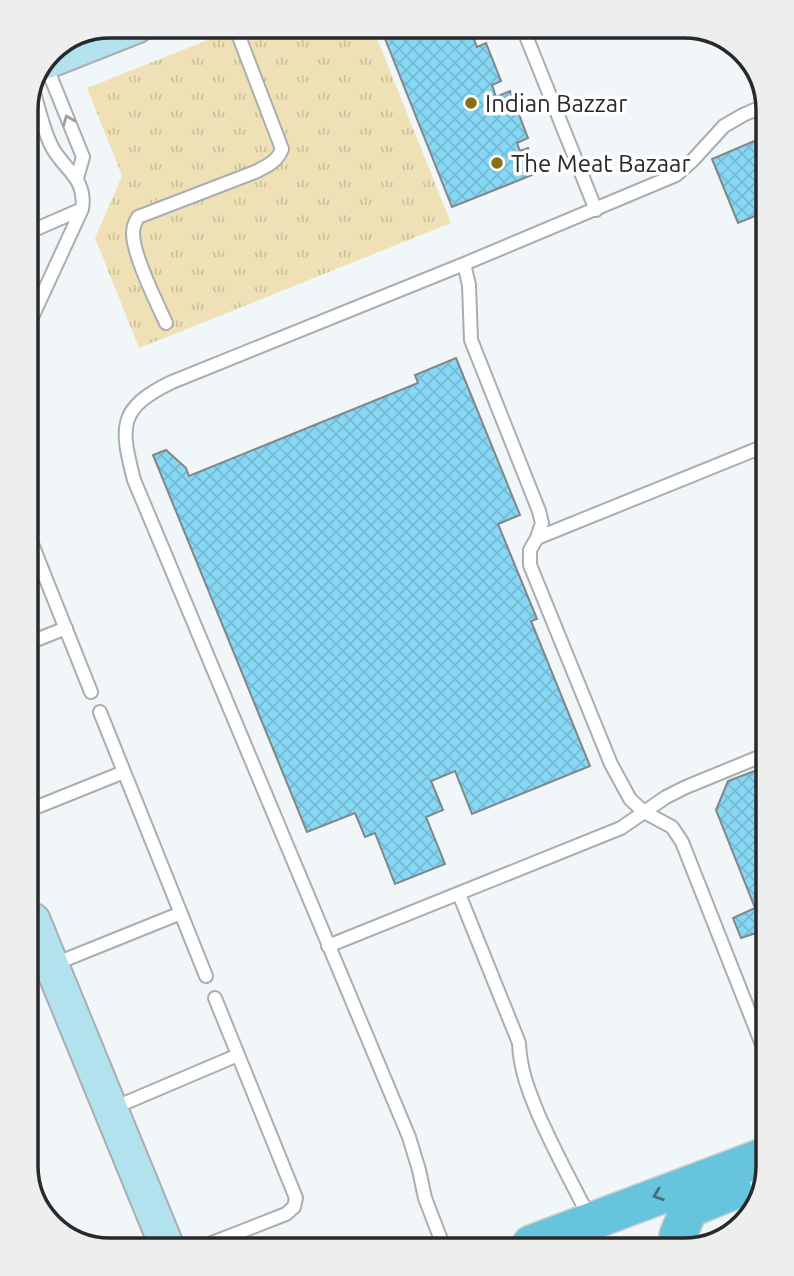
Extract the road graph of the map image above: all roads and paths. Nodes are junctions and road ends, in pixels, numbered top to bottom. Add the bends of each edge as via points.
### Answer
1 (240, 38) edge
2 (106, 39) edge
3 (527, 39) edge
4 (63, 56) edge
5 (50, 72) edge
6 (39, 107) edge
7 (756, 109) edge
8 (77, 177) junction
9 (82, 209) junction
10 (596, 209) junction
11 (39, 228) edge
12 (464, 264) junction
13 (39, 303) edge
14 (166, 323) dead end
15 (756, 449) edge
16 (537, 538) junction
17 (39, 560) edge
18 (66, 628) junction
19 (38, 639) edge
20 (91, 691) dead end
21 (100, 712) dead end
22 (756, 758) edge
23 (124, 772) junction
24 (38, 806) edge
25 (644, 812) junction
26 (459, 894) junction
27 (181, 912) junction
28 (38, 933) edge
29 (328, 946) junction
30 (51, 965) junction
31 (206, 976) dead end
32 (215, 998) dead end
33 (756, 1029) edge
34 (238, 1055) junction
35 (111, 1109) junction
36 (756, 1158) edge
37 (753, 1183) edge
38 (739, 1211) edge
39 (592, 1220) junction
40 (163, 1237) edge
41 (227, 1237) edge
42 (440, 1238) edge
43 (547, 1238) edge
44 (675, 1238) edge
45 (676, 1238) edge

1 - 14 lane via 282,149 271,164 256,172 138,217 134,247
2 - 4 street
3 - 10 lane
8 -> 5 lane via 83,158
6 - 8 lane via 53,148
7 - 10 lane via 724,126 676,175
8 - 9 lane via 84,199
9 - 11 lane
9 - 13 lane
10 - 12 lane
12 - 16 lane via 471,340 539,511 542,523
12 - 29 lane via 150,392 132,409 125,427 134,480
15 - 16 lane
16 - 25 lane via 530,550 530,565 611,764 630,799
17 - 18 lane
18 - 19 lane
18 - 20 lane
21 - 23 lane
22 - 25 lane via 686,787
23 - 24 lane
23 - 27 lane
25 - 26 lane via 621,828
25 - 33 lane via 672,827 682,842
26 - 29 lane
26 - 39 lane via 519,1043 529,1091 554,1151
27 - 30 lane
27 - 31 lane
28 - 30 street
29 - 42 lane via 409,1137
30 - 35 street
32 - 34 lane
34 - 35 lane
34 - 41 lane via 296,1198 286,1214
35 - 40 street
36 -> 39 main road
37 - 44 main road via 689,1209
38 - 45 main road
39 - 43 main road

